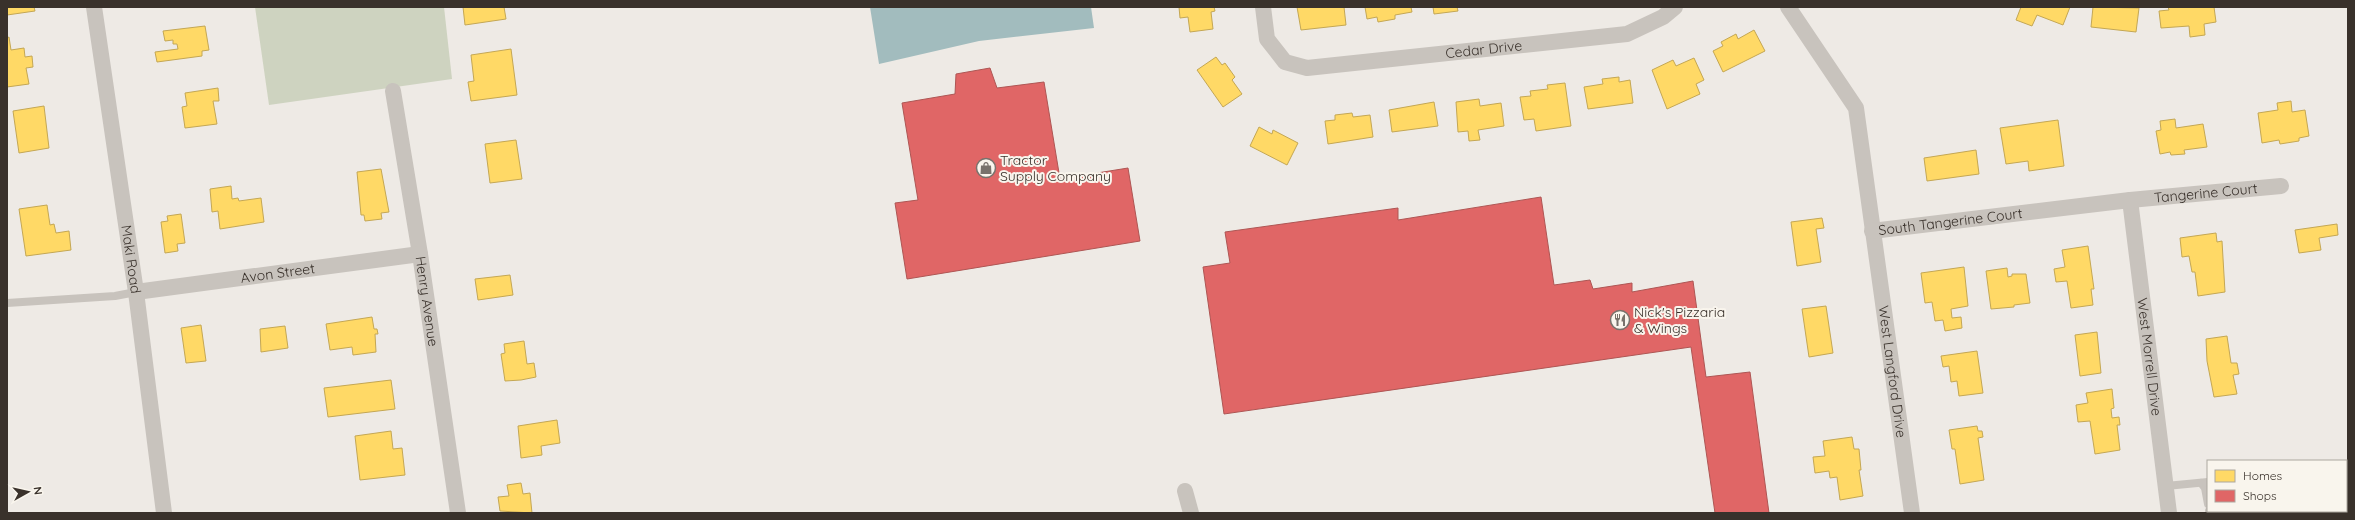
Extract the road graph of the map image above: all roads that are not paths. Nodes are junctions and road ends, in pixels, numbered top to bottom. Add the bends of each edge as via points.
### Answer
1 (94, 7) edge
2 (1262, 7) edge
3 (1675, 7) edge
4 (1788, 7) edge
5 (393, 91) dead end
6 (2281, 186) dead end
7 (2130, 200) junction
8 (1872, 231) junction
9 (420, 254) junction
10 (136, 292) junction
11 (7, 303) edge
12 (2204, 483) edge
13 (2166, 486) junction
14 (1185, 491) dead end
15 (2207, 499) edge
16 (164, 513) edge
17 (458, 513) edge
18 (1191, 513) edge
19 (1912, 513) edge
20 (2169, 513) edge

1 - 10 street, Maki Road
2 - 3 street, Cedar Drive via 1267,38 1285,62 1307,68 1627,34 1663,17
4 - 8 street, South Tangerine Court via 1856,108
5 - 9 street, Henry Avenue
6 - 7 street, Tangerine Court
7 - 8 street, South Tangerine Court
7 - 13 street, West Morrell Drive
8 - 19 street, West Langford Drive
9 - 10 street, Avon Street
9 - 17 street, Henry Avenue
10 - 11 lane via 115,296
10 - 16 street, Maki Road
12 - 13 lane
12 - 15 lane
13 - 20 street, West Morrell Drive
14 - 18 street

